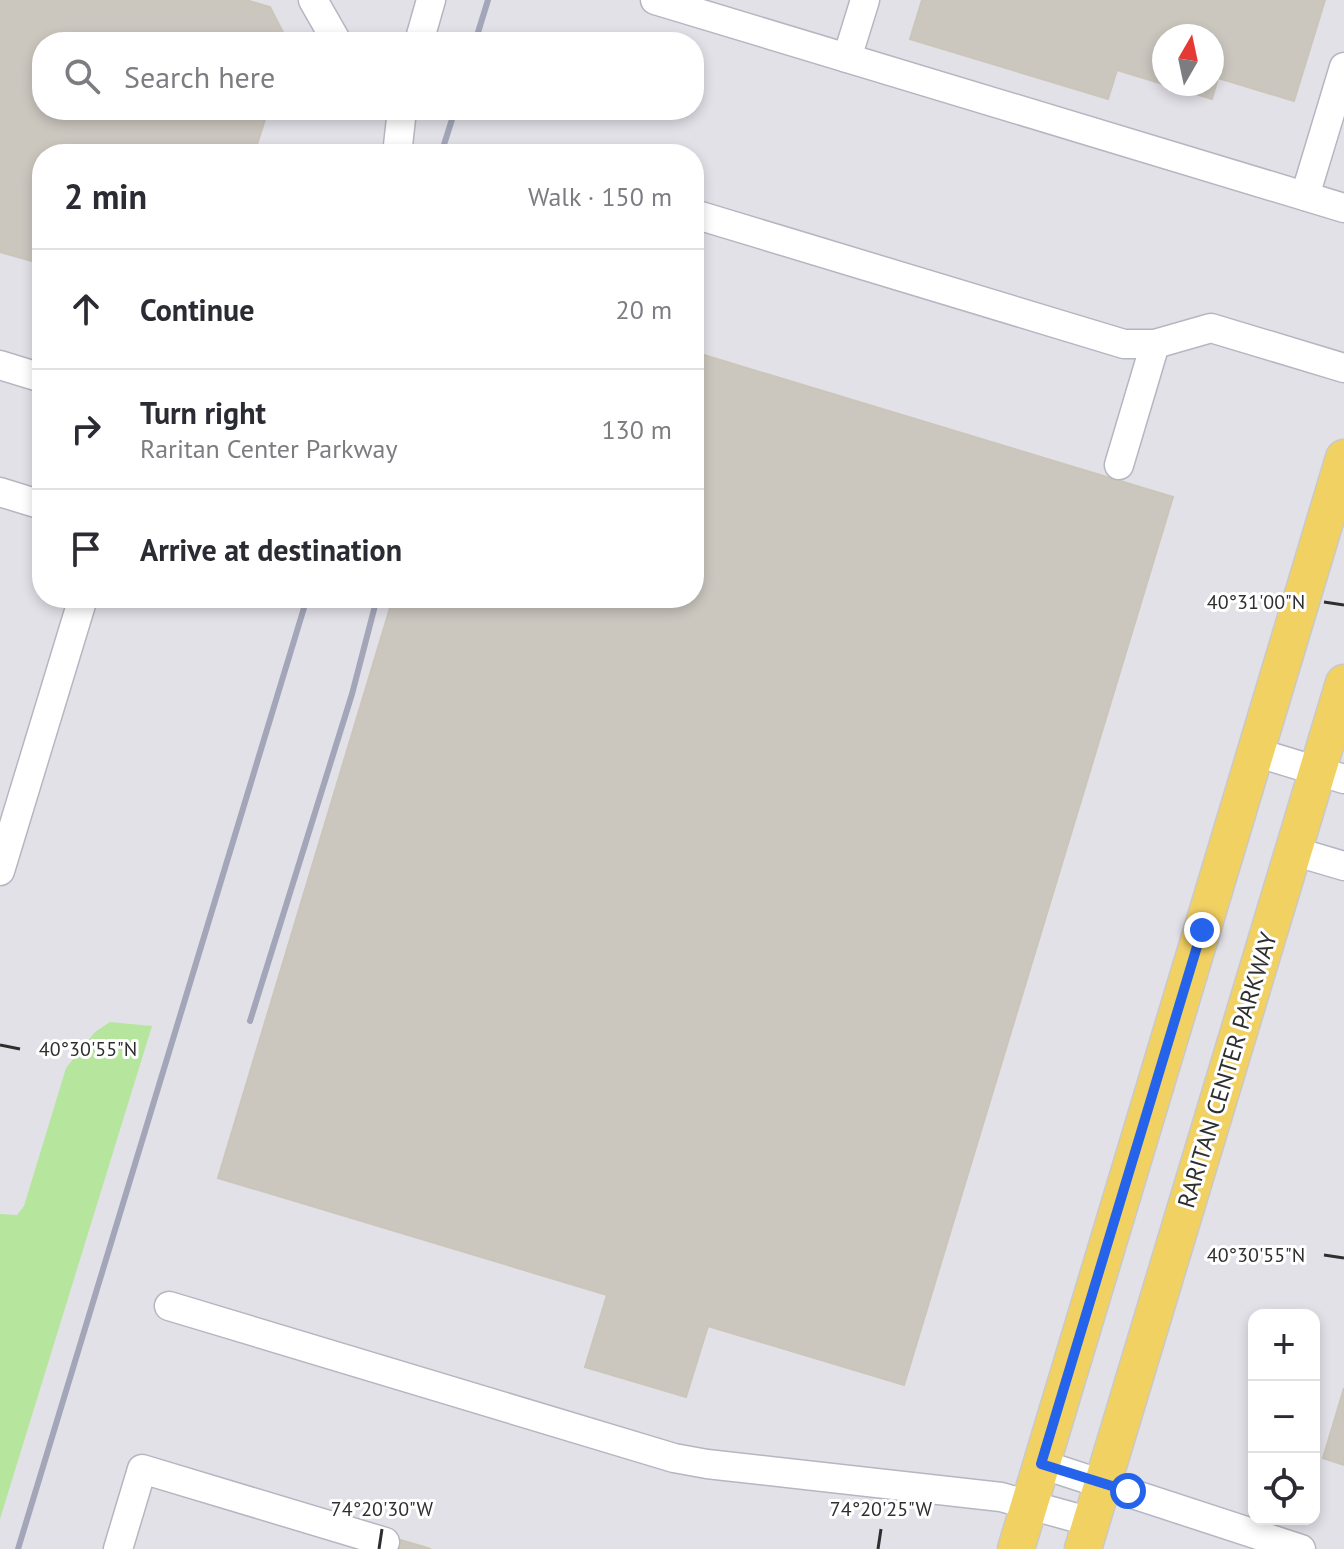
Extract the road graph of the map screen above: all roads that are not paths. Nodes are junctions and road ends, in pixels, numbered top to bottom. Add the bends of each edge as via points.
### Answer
1 (313, 0) edge
2 (431, 0) edge
3 (655, 0) edge
4 (865, 0) edge
5 (331, 32) edge
6 (422, 32) edge
7 (847, 58) junction
8 (1344, 67) edge
9 (401, 120) edge
10 (398, 144) edge
11 (1305, 196) junction
12 (1344, 208) edge
13 (704, 217) edge
14 (1155, 344) junction
15 (0, 365) edge
16 (1344, 368) edge
17 (32, 375) edge
18 (1344, 458) edge
19 (1119, 465) dead end
20 (0, 492) edge
21 (32, 502) edge
22 (80, 608) edge
23 (1344, 683) edge
24 (1255, 752) junction
25 (1331, 775) edge
26 (1293, 851) junction
27 (1344, 866) edge
28 (0, 871) edge
29 (169, 1306) dead end
30 (1041, 1464) junction
31 (1103, 1483) junction
32 (1029, 1504) junction
33 (1087, 1536) edge
34 (385, 1542) dead end
35 (118, 1549) edge
36 (1016, 1549) edge
37 (1301, 1549) edge

1 - 5 lane
2 - 6 lane
3 - 7 lane
4 - 7 lane
7 - 11 lane
8 - 11 lane
9 - 10 lane
11 - 12 lane
13 - 14 lane via 1124,344
14 - 16 lane via 1211,328
14 - 19 lane
15 - 17 lane
18 - 24 main road
20 - 21 lane
22 - 28 lane
23 - 25 main road, RARITAN CENTER PARKWAY
24 - 25 lane
24 - 30 main road
25 - 26 main road, RARITAN CENTER PARKWAY
26 - 27 lane
26 - 31 main road, RARITAN CENTER PARKWAY
29 - 32 lane via 674,1458
30 - 31 lane
30 - 32 main road
31 - 33 main road, RARITAN CENTER PARKWAY
31 - 37 lane
32 - 33 lane
32 - 36 main road
34 - 35 lane via 142,1469

